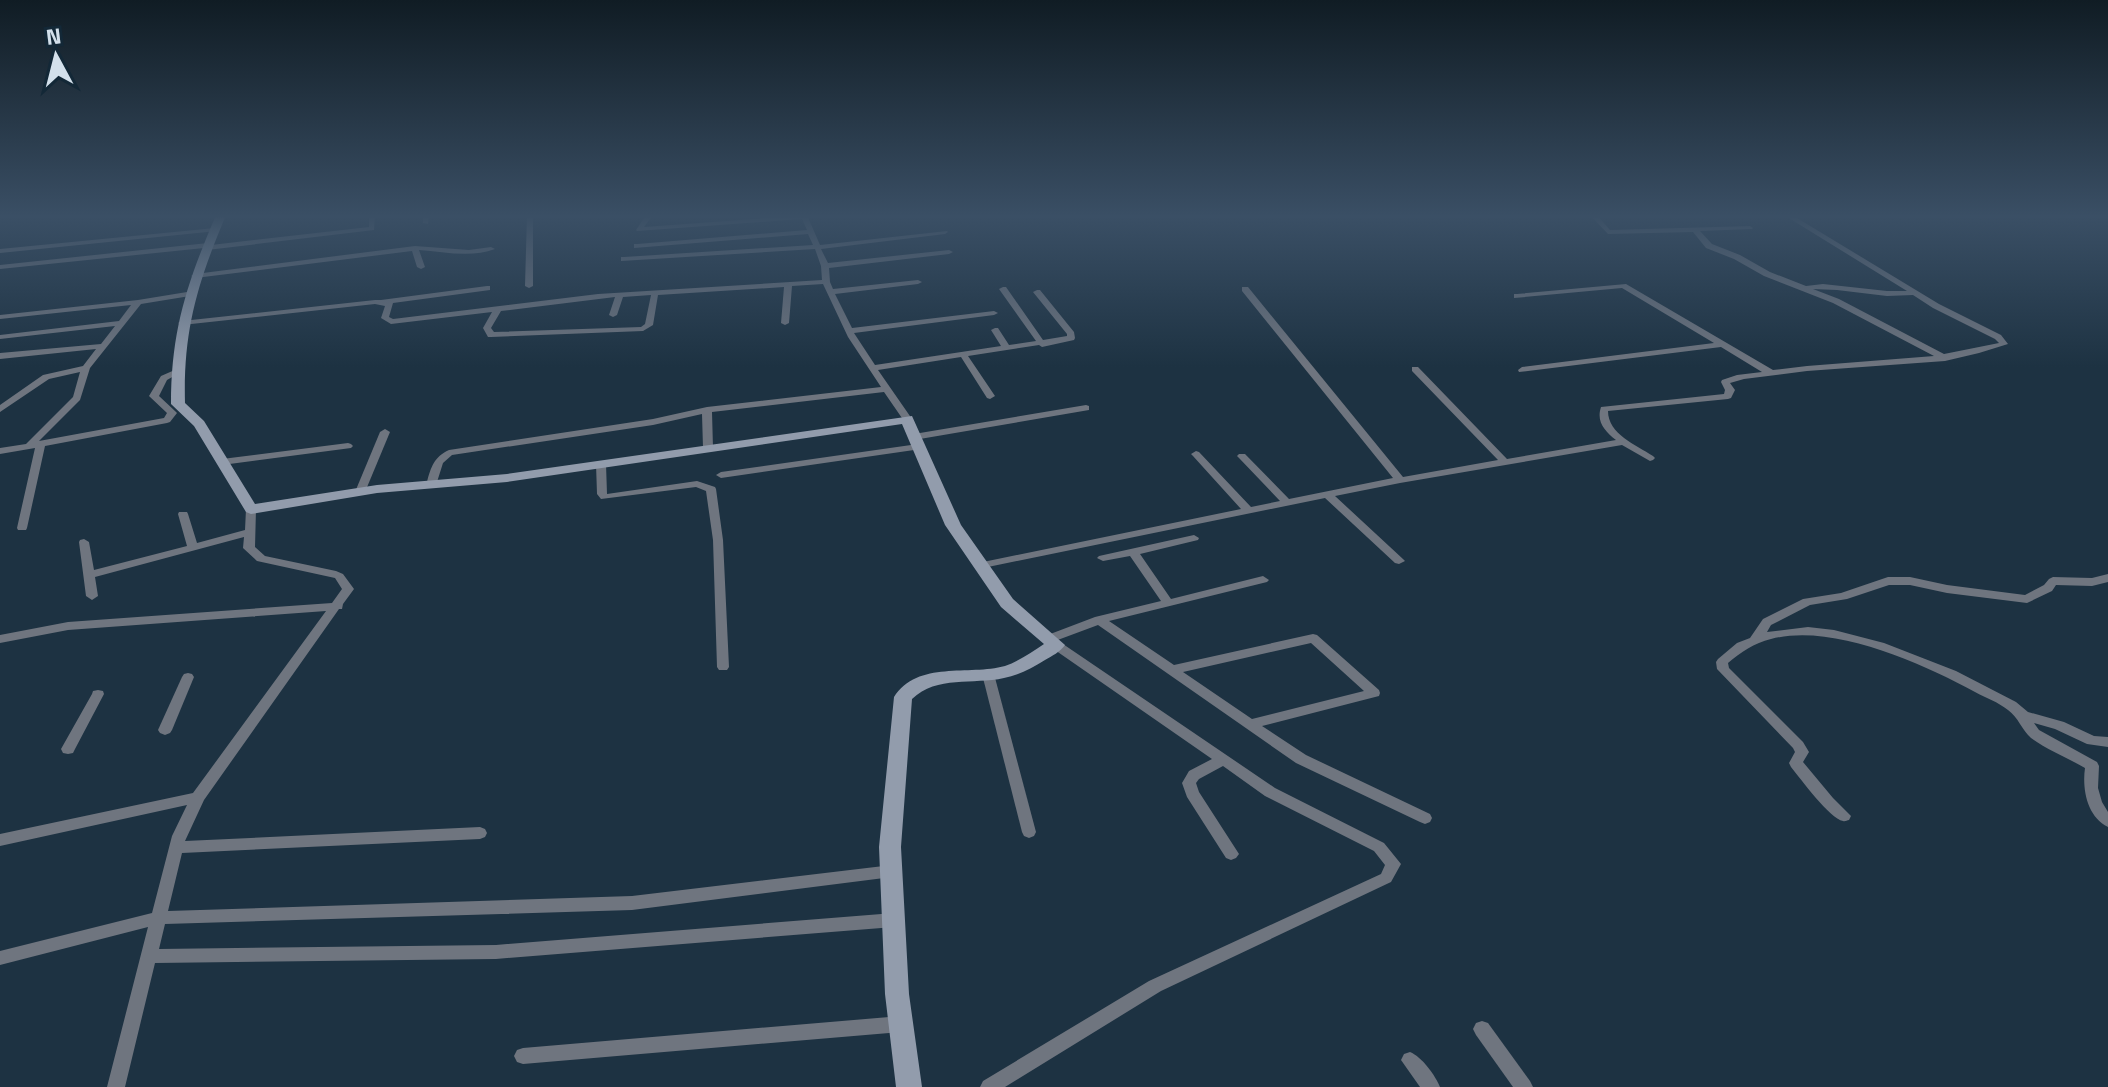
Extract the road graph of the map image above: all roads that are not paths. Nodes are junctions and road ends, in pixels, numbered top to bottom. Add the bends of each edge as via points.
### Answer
1 (199, 266) edge
2 (276, 266) edge
3 (529, 266) edge
4 (825, 266) edge
5 (1750, 266) edge
6 (1870, 266) edge
7 (195, 276) junction
8 (826, 282) junction
9 (918, 282) dead end
10 (788, 285) junction
11 (529, 286) dead end
12 (487, 288) dead end
13 (1805, 288) junction
14 (1003, 289) dead end
15 (1245, 289) dead end
16 (655, 292) junction
17 (831, 292) junction
18 (1037, 292) dead end
19 (1915, 293) junction
20 (187, 294) junction
21 (620, 294) junction
22 (1517, 296) dead end
23 (138, 302) junction
24 (384, 302) junction
25 (497, 310) junction
26 (994, 313) dead end
27 (613, 315) dead end
28 (0, 317) edge
29 (122, 323) junction
30 (182, 323) junction
31 (785, 323) dead end
32 (995, 330) dead end
33 (850, 331) junction
34 (0, 337) edge
35 (1042, 344) junction
36 (1718, 345) junction
37 (103, 346) junction
38 (1007, 349) junction
39 (0, 356) edge
40 (964, 356) junction
41 (1946, 359) junction
42 (86, 368) junction
43 (872, 368) junction
44 (1415, 369) dead end
45 (1522, 370) dead end
46 (177, 372) junction
47 (1771, 373) junction
48 (886, 389) junction
49 (990, 396) dead end
50 (1086, 408) dead end
51 (0, 409) edge
52 (707, 410) junction
53 (385, 432) dead end
54 (913, 435) junction
55 (1624, 442) junction
56 (41, 444) junction
57 (29, 446) junction
58 (348, 446) dead end
59 (708, 448) junction
60 (0, 451) edge
61 (1196, 454) dead end
62 (1242, 456) dead end
63 (1650, 458) dead end
64 (222, 462) junction
65 (1505, 462) junction
66 (601, 464) junction
67 (721, 475) dead end
68 (1400, 480) junction
69 (432, 482) junction
70 (360, 492) junction
71 (1326, 494) junction
72 (1286, 502) junction
73 (251, 509) junction
74 (1248, 510) junction
75 (183, 514) dead end
76 (22, 528) dead end
77 (250, 532) junction
78 (1194, 538) dead end
79 (84, 542) dead end
80 (193, 547) junction
81 (1133, 552) junction
82 (1103, 558) dead end
83 (1399, 561) dead end
84 (983, 565) junction
85 (90, 575) junction
86 (2108, 578) edge
87 (1263, 580) dead end
88 (92, 596) dead end
89 (1168, 603) junction
90 (338, 606) junction
91 (1099, 620) junction
92 (1755, 638) junction
93 (0, 639) edge
94 (1052, 642) junction
95 (723, 667) dead end
96 (1172, 670) junction
97 (988, 674) junction
98 (188, 677) dead end
99 (98, 694) dead end
100 (2023, 715) junction
101 (1250, 724) junction
102 (165, 730) dead end
103 (2108, 742) edge
104 (68, 749) dead end
105 (1223, 760) junction
106 (198, 797) junction
107 (1844, 816) dead end
108 (1425, 818) dead end
109 (2108, 821) edge
110 (1029, 832) dead end
111 (480, 833) dead end
112 (0, 840) edge
113 (176, 847) junction
114 (1231, 854) dead end
115 (892, 871) junction
116 (158, 918) junction
117 (894, 920) junction
118 (148, 956) junction
119 (0, 958) edge
120 (901, 1024) junction
121 (1482, 1029) dead end
122 (523, 1056) dead end
123 (1410, 1060) dead end
124 (116, 1087) edge
125 (909, 1087) edge
126 (989, 1087) edge
127 (1431, 1087) edge
128 (1524, 1087) edge

1 - 7 street
2 - 7 street
3 - 11 street
4 - 8 street
5 - 13 street
6 - 19 street
7 - 20 street
8 - 10 street
8 - 17 street
9 - 17 street
10 - 16 street
10 - 31 street
12 - 24 street
13 - 19 street via 1839,286 1888,296
13 - 41 street
14 - 35 street
15 - 68 street
16 - 21 street
16 - 25 street via 649,325 643,329 491,335 487,328
17 - 33 street
18 - 35 street via 1072,336
19 - 41 street via 2005,342
20 - 23 street
20 - 30 street
21 - 25 street
21 - 27 street
22 - 36 street via 1620,285
23 - 28 street
23 - 29 street
24 - 25 street via 390,304 385,318 391,322
24 - 30 street
26 - 33 street
29 - 34 street
29 - 37 street
30 - 46 street
32 - 38 street
33 - 43 street
35 - 38 street
36 - 45 street
36 - 47 street
37 - 39 street
37 - 42 street
38 - 40 street
40 - 43 street
40 - 49 street
41 - 47 street
42 - 51 street via 46,377
42 - 57 street via 77,398
43 - 48 street
44 - 65 street
46 - 56 street via 164,378 154,396 172,413 167,420
46 - 64 street via 178,404 199,424
47 - 55 street via 1728,380 1728,396 1606,407 1604,421
48 - 52 street
48 - 54 street
50 - 54 street
52 - 59 street
52 - 69 street via 449,453 438,462
53 - 70 street
54 - 59 street
54 - 67 street
54 - 84 street via 945,511
55 - 63 street
55 - 65 street
56 - 57 street
56 - 76 street
57 - 60 street
58 - 64 street
59 - 66 street
61 - 74 street
62 - 72 street
64 - 73 street
65 - 68 street
66 - 69 street
66 - 95 street via 605,497 697,484 711,489
68 - 71 street
69 - 70 street
70 - 73 street
71 - 72 street
71 - 83 street
72 - 74 street
73 - 77 street
74 - 84 street
75 - 80 street
77 - 80 street
77 - 90 street via 249,548 261,559 339,576 348,589
78 - 81 street
79 - 85 street
80 - 85 street
81 - 82 street
81 - 89 street
84 - 94 street via 1007,603
85 - 88 street
86 - 92 street via 2053,581 2027,599 1888,581 1807,602 1767,622
87 - 89 street
89 - 91 street
90 - 93 street via 68,626
90 - 106 street
91 - 94 street
91 - 96 street
92 - 100 street via 1795,631 1848,637 1952,674
92 - 107 street via 1726,657 1723,669 1798,745 1801,758 1796,763
94 - 97 street via 1024,665
94 - 105 street
96 - 101 street
96 - 101 street via 1313,638 1374,693
97 - 110 street
97 - 115 street via 925,681 903,697
98 - 102 street
99 - 104 street
100 - 103 street
100 - 109 street via 2034,733 2092,766 2091,790
101 - 108 street via 1301,759
105 - 114 street via 1189,783
105 - 126 street via 1270,792 1379,847 1393,864 1392,872 1155,986
106 - 112 street
106 - 113 street
111 - 113 street
113 - 116 street
115 - 116 street via 632,903
115 - 117 street
116 - 118 street
116 - 119 street
117 - 118 street via 496,952
117 - 120 street
118 - 124 street
120 - 122 street
120 - 125 street
121 - 128 street
123 - 127 street

